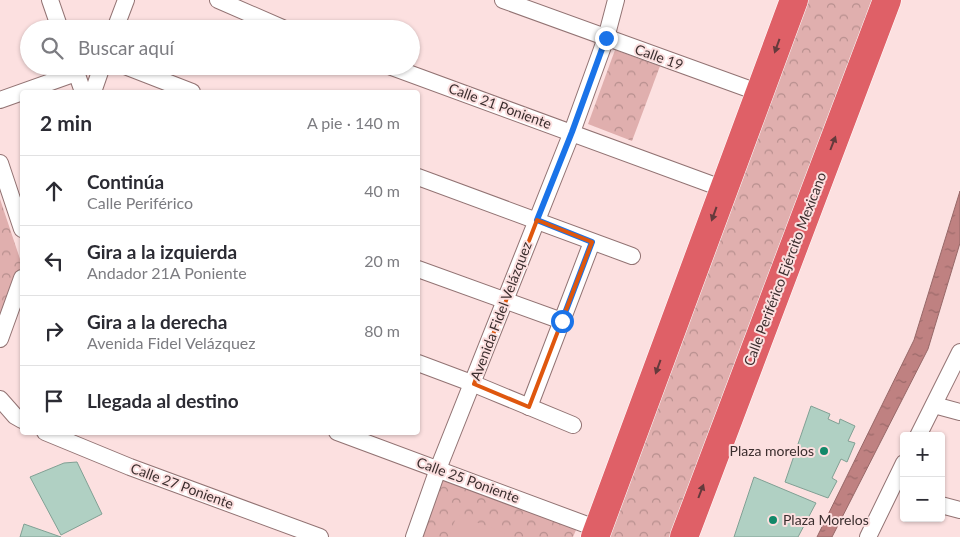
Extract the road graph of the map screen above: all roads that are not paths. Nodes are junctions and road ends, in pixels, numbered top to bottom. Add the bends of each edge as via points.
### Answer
1 (50, 0) edge
2 (126, 0) edge
3 (218, 0) edge
4 (503, 0) edge
5 (616, 0) edge
6 (794, 0) edge
7 (887, 0) edge
8 (57, 20) edge
9 (119, 20) edge
10 (264, 20) edge
11 (606, 38) junction
12 (62, 75) edge
13 (77, 75) edge
14 (99, 75) edge
15 (148, 75) edge
16 (414, 75) edge
17 (25, 90) edge
18 (82, 90) edge
19 (94, 90) edge
20 (187, 90) edge
21 (20, 92) edge
22 (760, 93) junction
23 (0, 100) edge
24 (572, 132) junction
25 (0, 163) edge
26 (420, 177) edge
27 (724, 189) junction
28 (537, 220) junction
29 (20, 222) edge
30 (592, 242) junction
31 (632, 256) dead end
32 (420, 270) edge
33 (20, 284) edge
34 (504, 301) junction
35 (562, 321) junction
36 (0, 339) edge
37 (960, 352) edge
38 (420, 364) edge
39 (474, 384) junction
40 (0, 399) edge
41 (934, 405) junction
42 (529, 406) junction
43 (960, 412) edge
44 (20, 419) edge
45 (573, 425) dead end
46 (920, 432) edge
47 (52, 435) edge
48 (345, 435) edge
49 (438, 469) junction
50 (901, 477) edge
51 (897, 492) edge
52 (945, 506) edge
53 (960, 510) edge
54 (596, 533) edge
55 (320, 537) edge
56 (414, 537) edge
57 (684, 537) edge
58 (868, 537) edge

1 - 8 street
2 - 9 street
3 - 10 street
4 - 11 street, Calle 19
5 - 11 street, Avenida Fidel Velázquez
6 -> 22 highway
57 -> 7 highway, Calle Periférico Ejército Mexicano
11 - 22 street, Calle 19
11 - 24 street, Avenida Fidel Velázquez
12 - 17 street
13 - 18 street
14 - 19 street
15 - 20 street
16 - 24 street, Calle 21 Poniente
21 - 23 street
22 - 27 highway
24 - 27 street, Calle 21 Poniente
24 - 28 street, Avenida Fidel Velázquez
25 - 29 street
26 - 28 street
27 -> 54 highway
28 - 30 street
28 - 34 street, Avenida Fidel Velázquez
30 - 31 street
30 - 35 street
32 - 34 street
33 - 36 street
34 - 35 street
34 - 39 street, Avenida Fidel Velázquez
35 - 42 street
37 - 41 street
38 - 39 street
39 - 42 street
39 - 49 street, Avenida Fidel Velázquez
40 - 44 street
41 - 43 street
41 - 46 street
42 - 45 street
47 - 55 street, Calle 27 Poniente
48 - 49 street, Calle 25 Poniente
49 - 54 street, Calle 25 Poniente
49 - 56 street, Avenida Fidel Velázquez
50 - 51 street
51 - 58 street
52 - 53 street

